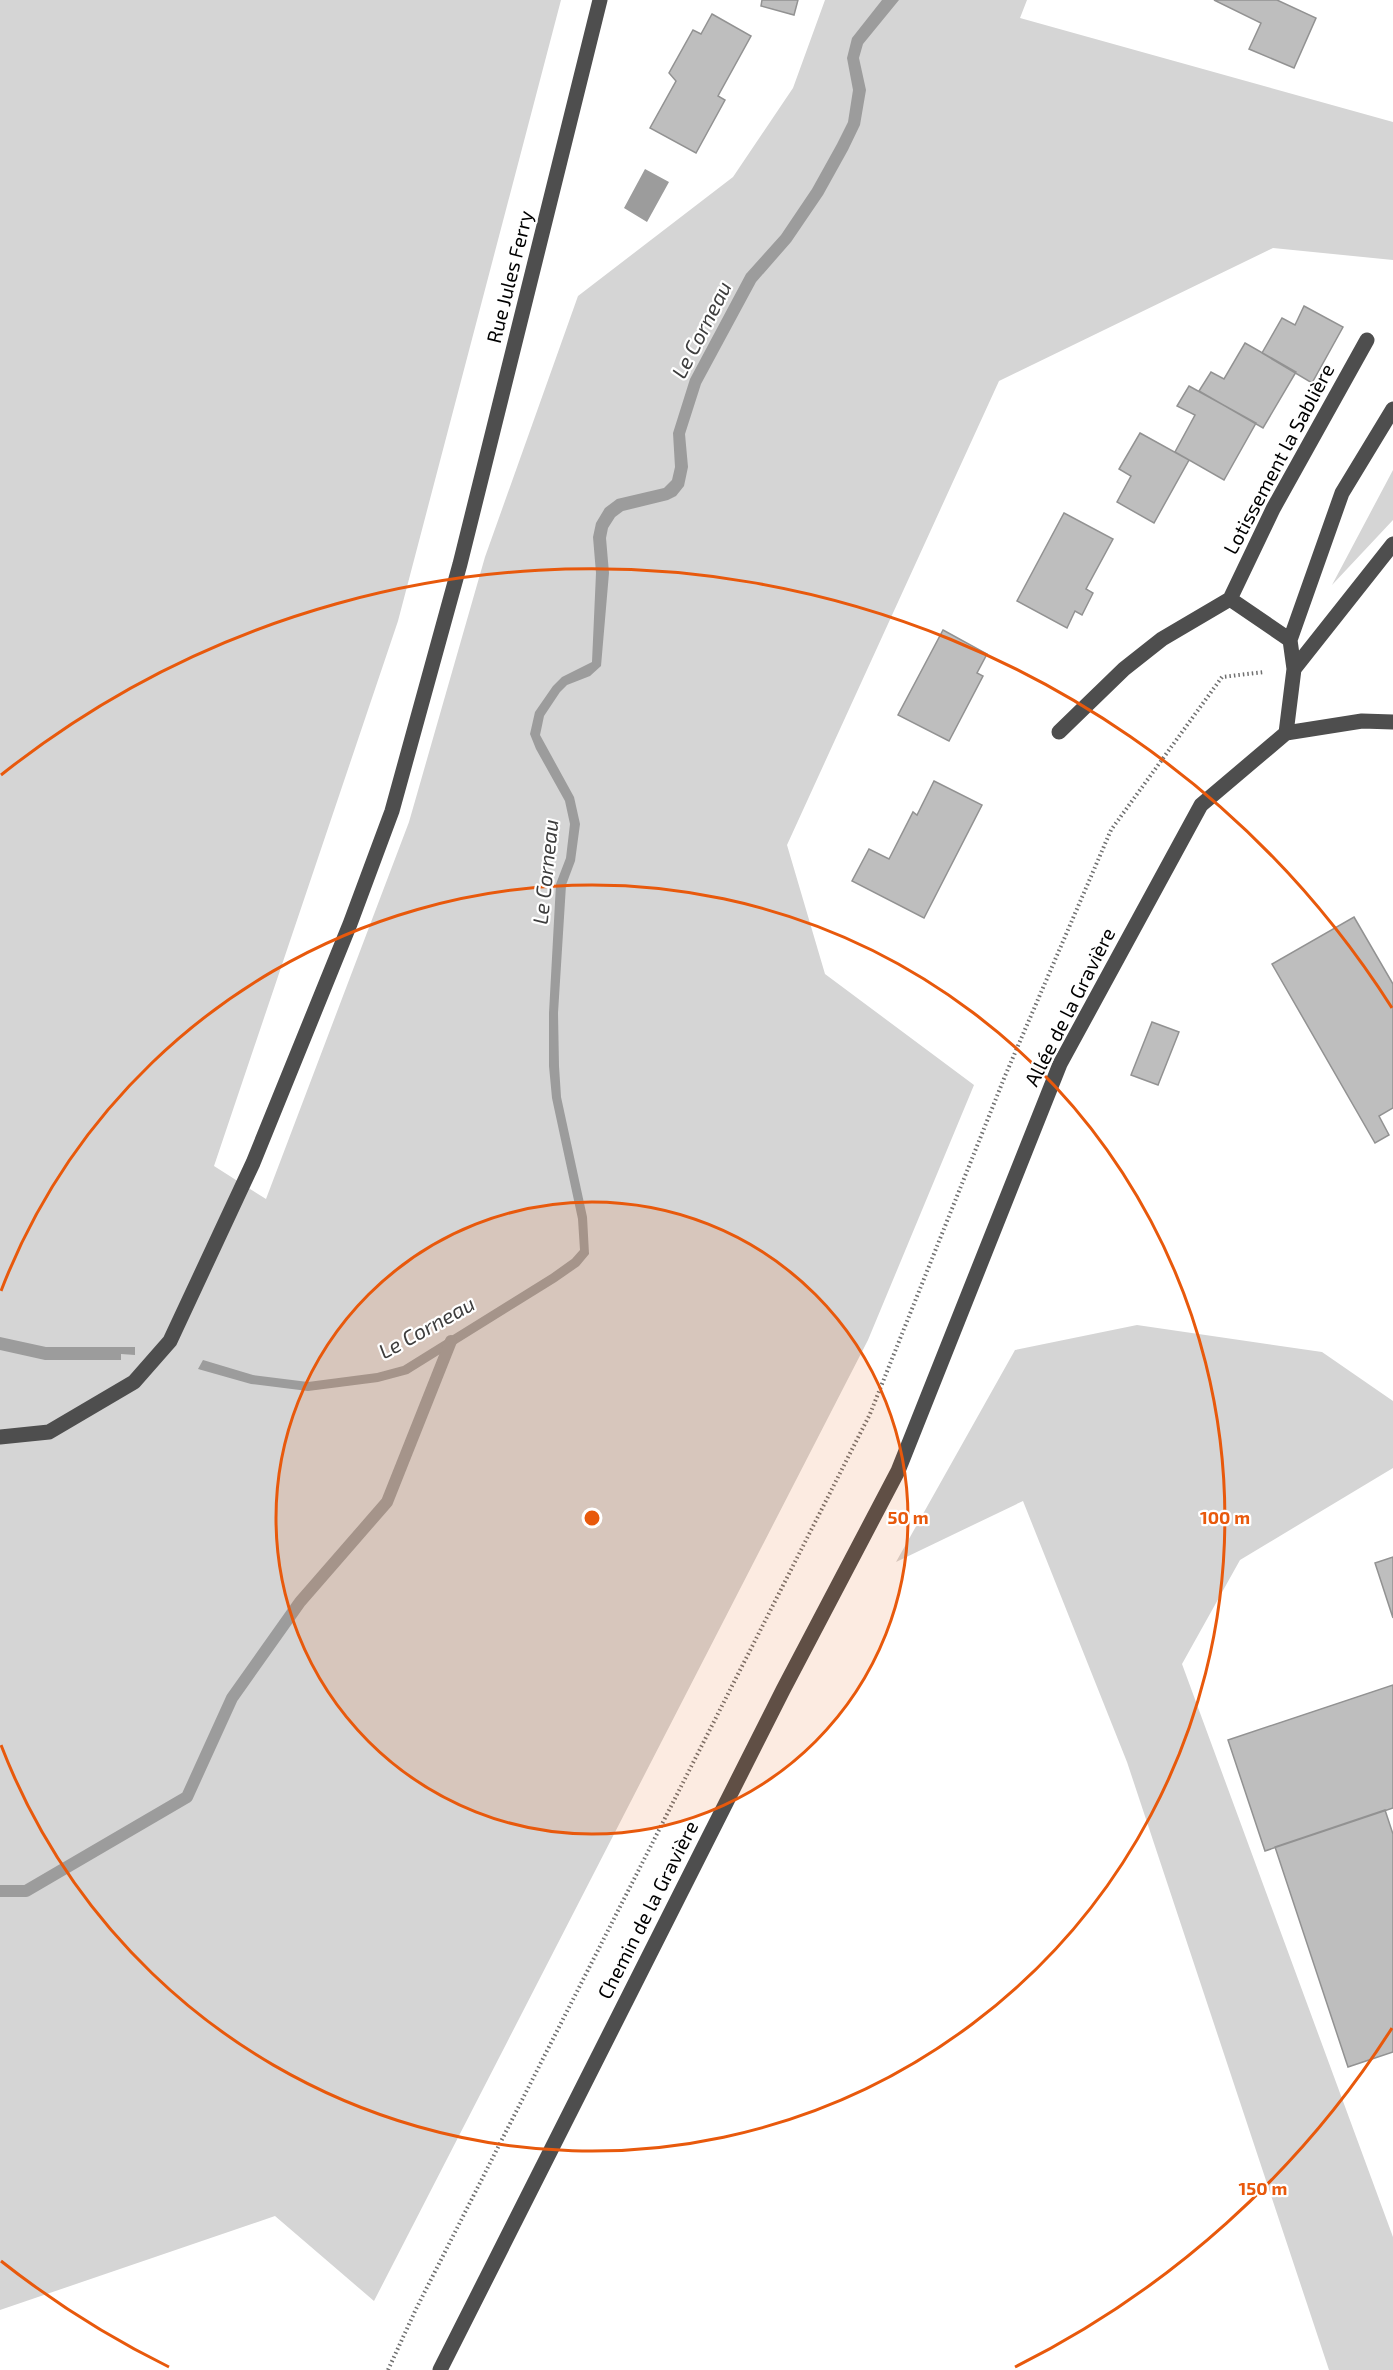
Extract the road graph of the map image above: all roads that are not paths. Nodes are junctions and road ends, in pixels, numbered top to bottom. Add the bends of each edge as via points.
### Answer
1 (600, 0) edge
2 (1366, 340) dead end
3 (1393, 409) edge
4 (1393, 544) edge
5 (1230, 599) junction
6 (1290, 640) junction
7 (1294, 669) junction
8 (1393, 722) edge
9 (1059, 732) dead end
10 (1287, 733) junction
11 (0, 1437) edge
12 (898, 1472) joint
13 (440, 2370) edge

1 - 11 street, Rue Jules Ferry via 460,564 392,811 253,1163 170,1341 134,1382 49,1432
2 - 5 street, Lotissement la Sablière via 1273,509
3 - 6 street via 1342,493
4 - 7 street
5 - 6 street
5 - 9 street via 1162,639 1124,669
6 - 7 street
7 - 10 street
8 - 10 street via 1362,721
10 - 12 street, Allée de la Gravière via 1201,805 1060,1064
12 - 13 street, Chemin de la Gravière via 777,1700

